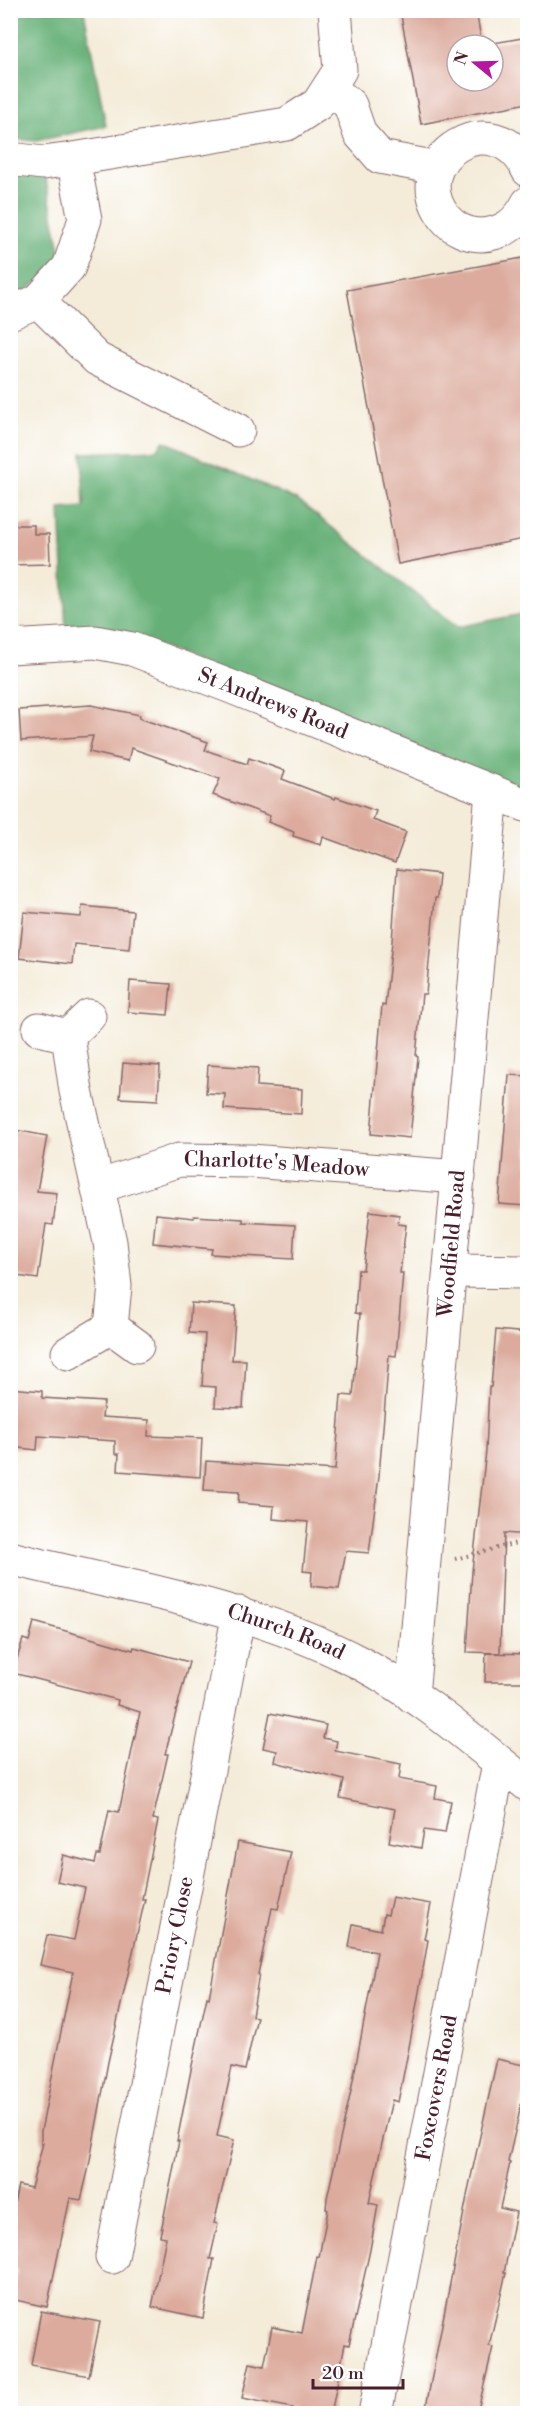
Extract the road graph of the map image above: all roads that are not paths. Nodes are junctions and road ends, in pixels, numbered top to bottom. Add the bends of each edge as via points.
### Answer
1 (335, 10) edge
2 (330, 88) junction
3 (10, 159) edge
4 (73, 159) junction
5 (437, 168) junction
6 (528, 170) edge
7 (528, 203) edge
8 (24, 307) edge
9 (238, 430) dead end
10 (10, 647) edge
11 (492, 792) junction
12 (528, 806) edge
13 (65, 1027) dead end
14 (459, 1177) junction
15 (98, 1187) junction
16 (451, 1271) junction
17 (528, 1272) edge
18 (111, 1327) junction
19 (137, 1346) dead end
20 (68, 1353) dead end
21 (10, 1558) edge
22 (238, 1613) junction
23 (412, 1696) junction
24 (499, 1763) junction
25 (528, 1785) edge
26 (112, 2257) dead end
27 (375, 2414) edge

1 - 2 street via 340,70
2 - 4 street via 318,104 287,124
2 - 5 street via 350,105 360,134 380,158
3 - 4 street via 43,163
4 - 8 street via 85,219 69,267
5 - 6 street via 451,149 480,138 511,147
5 - 7 street via 434,192 438,208 460,230 484,235 507,229 519,219
8 - 9 street via 97,359
10 - 11 street, St Andrews Road via 95,642 132,650
11 - 12 street, St Andrews Road
11 - 14 street, Woodfield Road
13 - 15 street
14 - 15 street, Charlotte's Meadow via 251,1161 179,1160
14 - 16 street, Woodfield Road
15 - 18 street via 116,1286
16 - 17 street
16 - 23 street, Woodfield Road
18 - 19 street
18 - 20 street
21 - 22 street, Church Road
22 - 23 street, Church Road via 363,1665
22 - 26 street, Priory Close
23 - 24 street, Church Road
24 - 25 street, Church Road
24 - 27 street, Foxcovers Road

